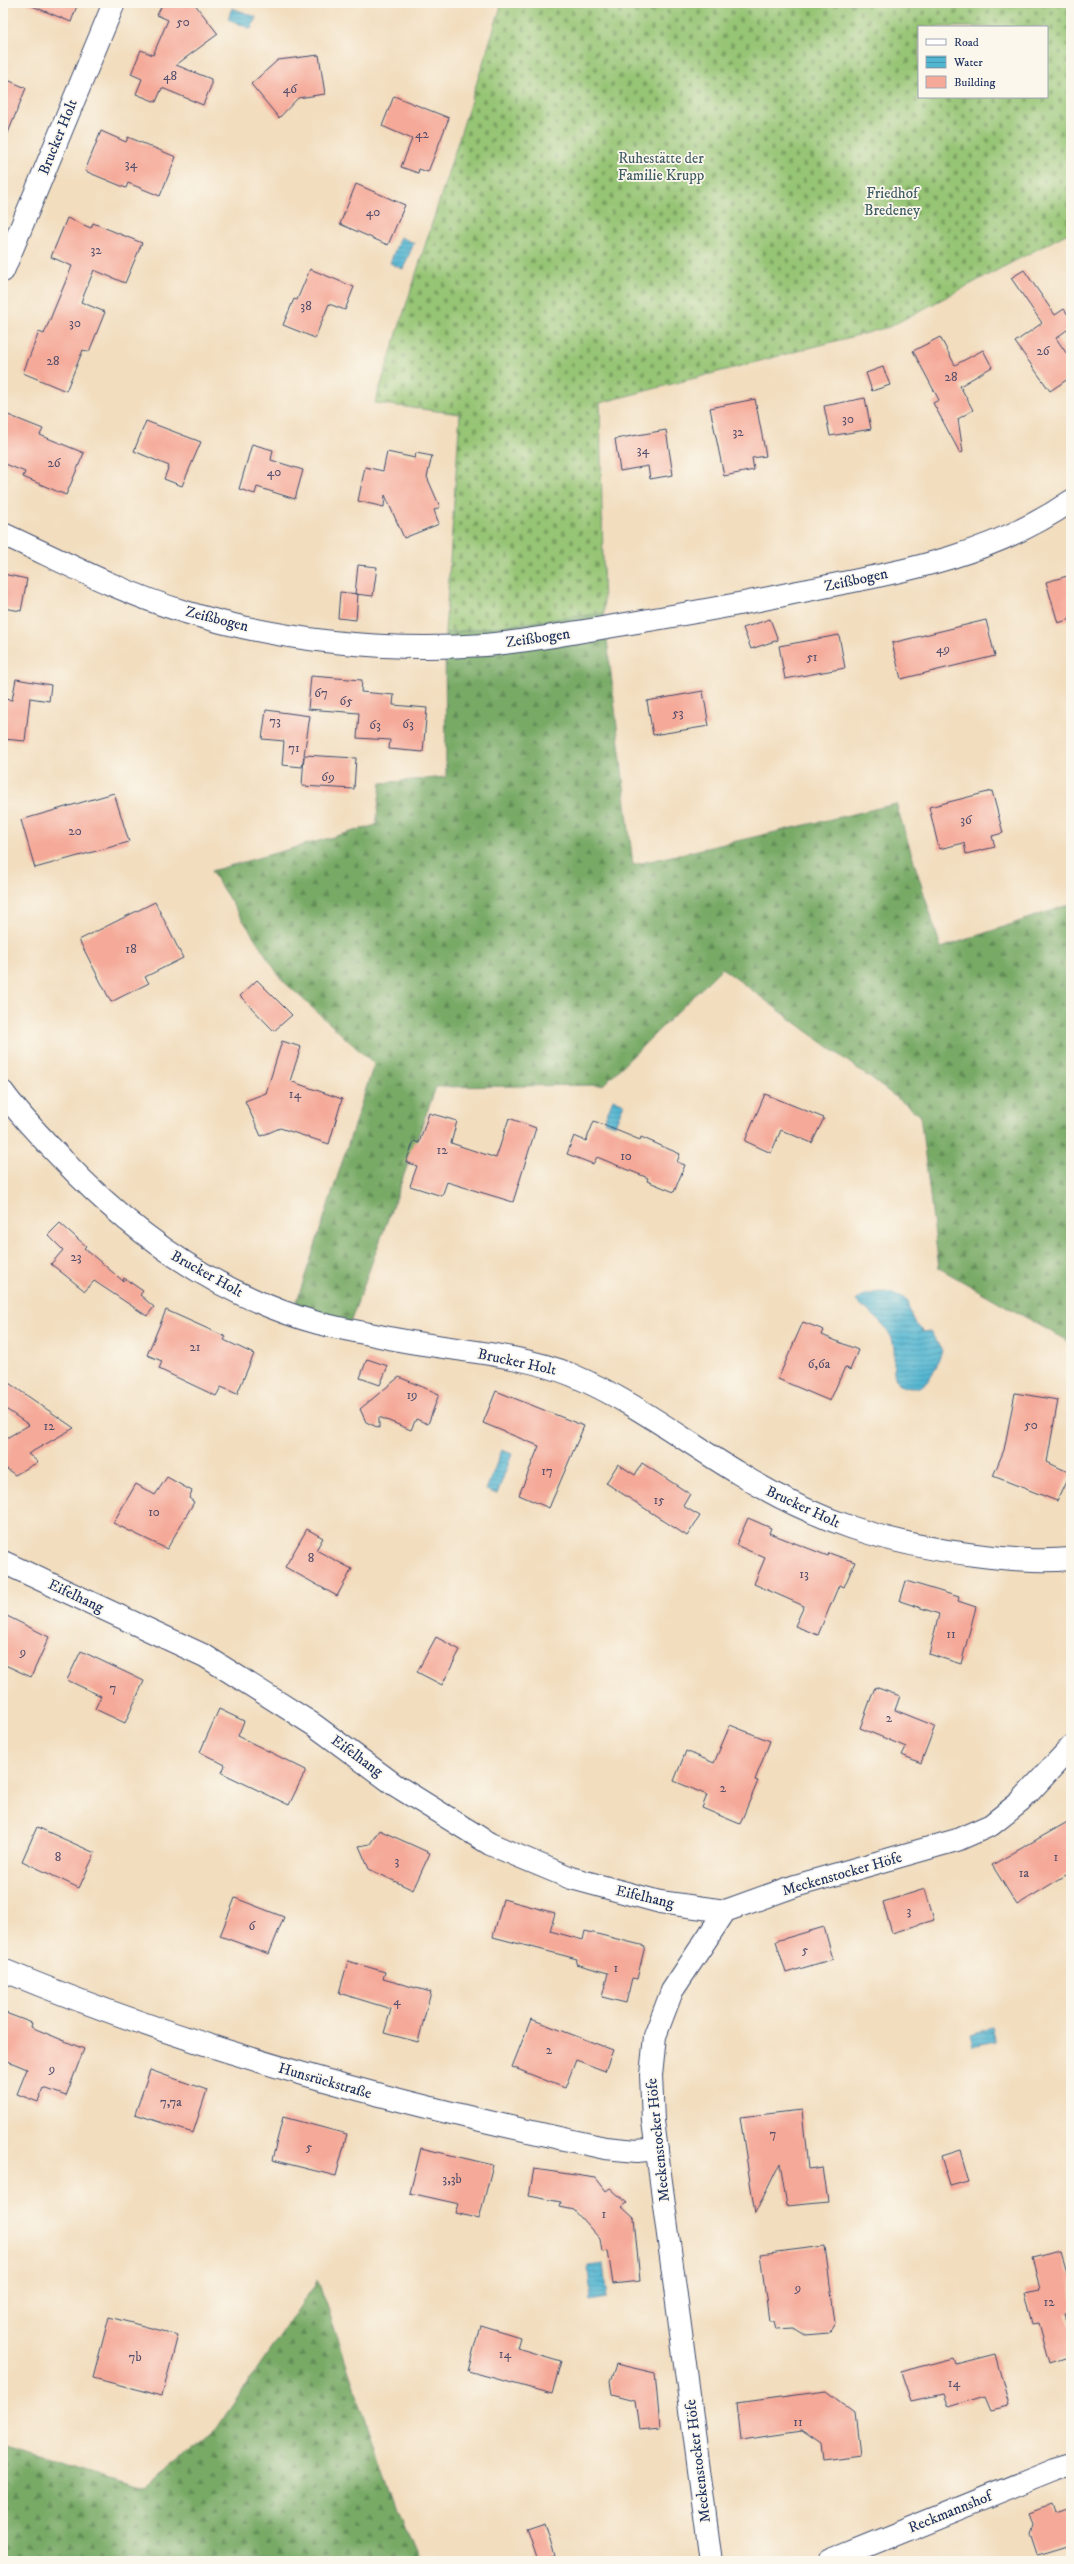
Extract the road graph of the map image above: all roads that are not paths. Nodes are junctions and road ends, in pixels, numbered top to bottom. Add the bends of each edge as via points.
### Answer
1 (114, 3) edge
2 (3, 271) edge
3 (1071, 501) edge
4 (3, 534) edge
5 (3, 1092) edge
6 (1071, 1560) edge
7 (3, 1562) edge
8 (1071, 1747) edge
9 (725, 1911) junction
10 (3, 1970) edge
11 (657, 2149) junction
12 (1071, 2465) edge
13 (711, 2561) edge
14 (829, 2561) edge

1 - 2 street, Brucker Holt
3 - 4 street, Zeißbogen via 1004,540 941,562 716,609 487,645 417,647 343,644 220,621 138,596
5 - 6 street, Brucker Holt via 35,1131 119,1215 158,1247 199,1273 257,1302 318,1323 538,1364 567,1373 628,1401 770,1492 835,1523 864,1533 926,1549 1034,1562
7 - 9 street, Eifelhang via 205,1656 314,1725 395,1785 490,1844 571,1878 660,1902
8 - 9 street, Meckenstocker Höfe via 1020,1802 990,1825 957,1840 795,1886
9 - 11 street, Meckenstocker Höfe via 672,1991 655,2036 651,2075
10 - 11 street, Hunsrückstraße via 112,2014 181,2038 377,2095 605,2148 637,2151
11 - 13 street, Meckenstocker Höfe
12 - 14 street, Reckmannshof

